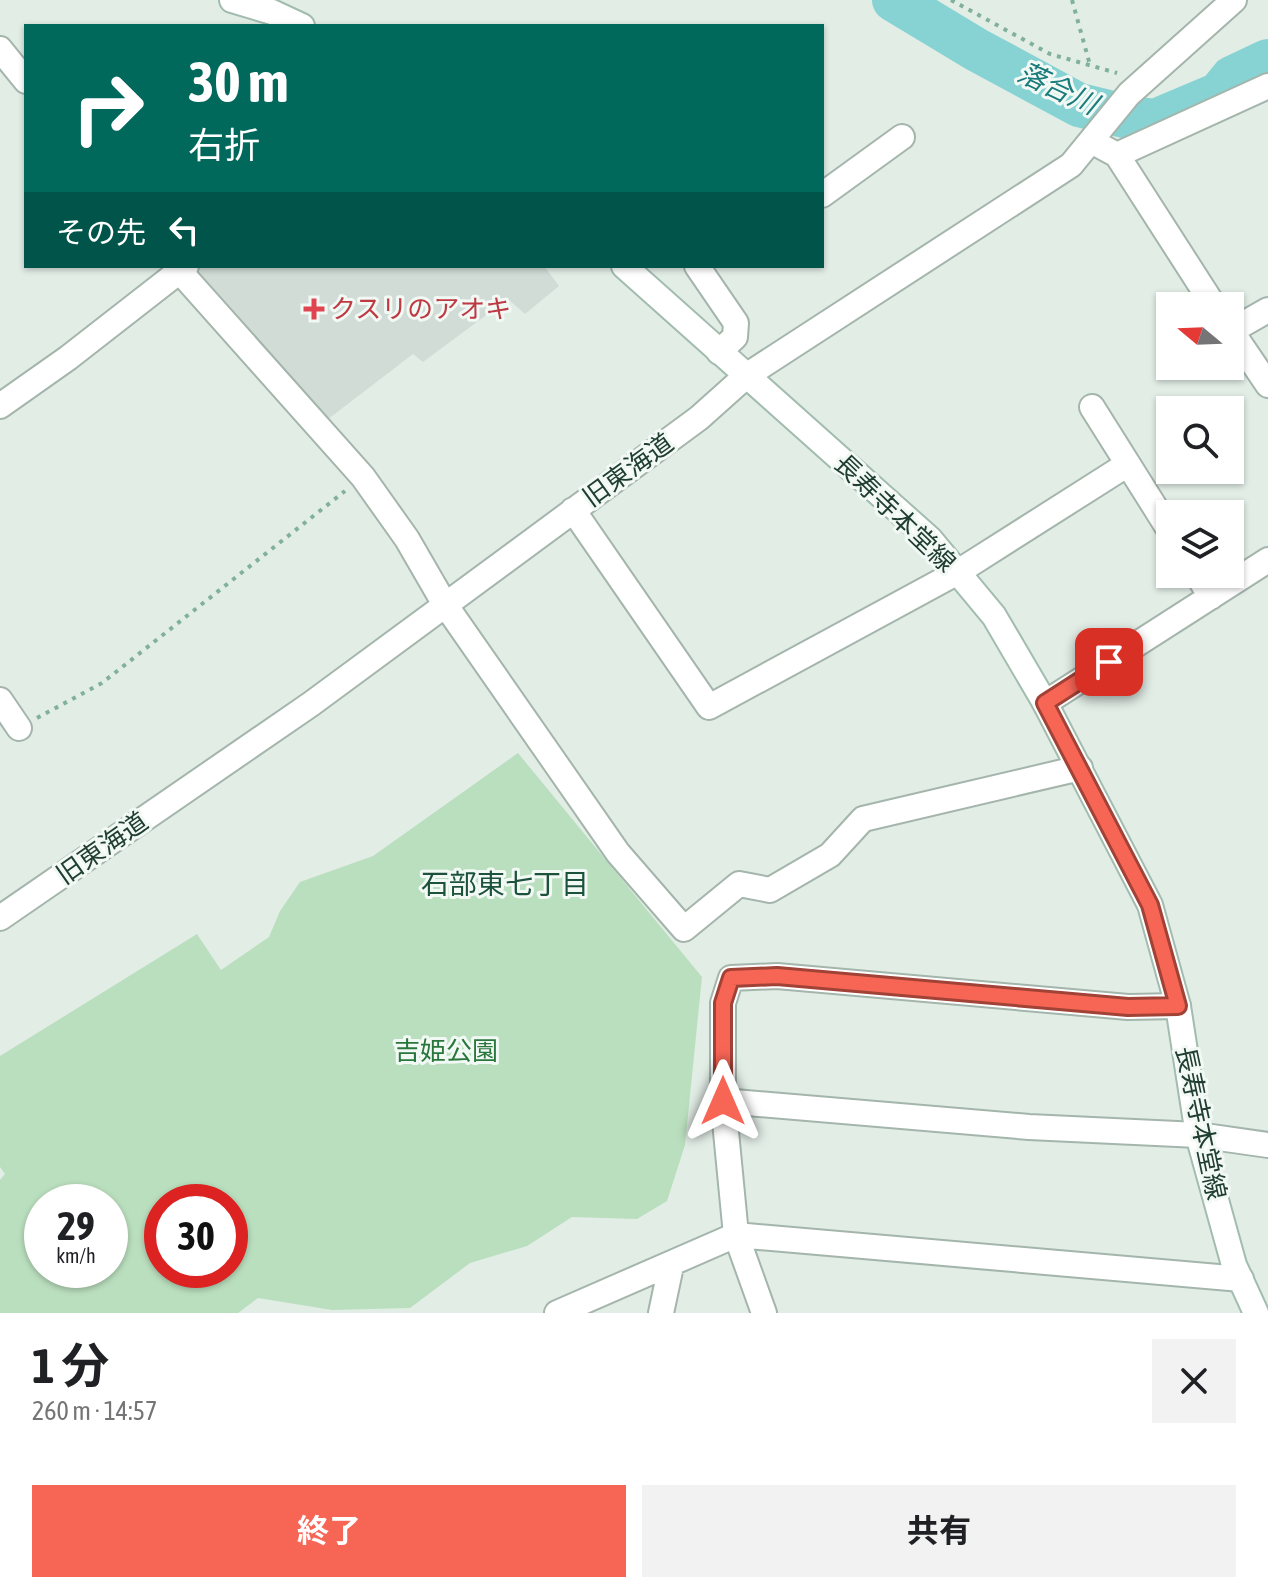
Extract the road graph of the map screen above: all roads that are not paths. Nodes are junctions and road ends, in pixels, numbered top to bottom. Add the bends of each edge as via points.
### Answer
1 (232, 0) edge
2 (1234, 0) edge
3 (298, 24) edge
4 (3, 59) edge
5 (24, 79) edge
6 (1268, 86) edge
7 (1097, 136) junction
8 (902, 137) dead end
9 (1117, 155) junction
10 (824, 194) edge
11 (180, 268) edge
12 (626, 268) edge
13 (708, 270) edge
14 (1205, 292) edge
15 (1268, 310) edge
16 (1244, 323) edge
17 (1244, 349) edge
18 (719, 352) junction
19 (746, 376) junction
20 (1268, 385) edge
21 (0, 406) edge
22 (1092, 407) dead end
23 (1128, 464) junction
24 (1156, 509) edge
25 (573, 510) junction
26 (1268, 560) edge
27 (958, 572) junction
28 (1206, 588) edge
29 (1211, 597) junction
30 (444, 603) junction
31 (0, 700) edge
32 (1045, 703) junction
33 (19, 728) road end
34 (1080, 768) junction
35 (0, 918) edge
36 (1178, 1006) junction
37 (723, 1101) junction
38 (1198, 1135) junction
39 (1268, 1145) edge
40 (736, 1235) junction
41 (671, 1266) junction
42 (1241, 1279) junction
43 (557, 1313) edge
44 (661, 1313) edge
45 (764, 1313) edge
46 (1256, 1313) edge

1 - 3 street
2 - 7 street, 旧東海道 via 1135,88
4 - 5 street
6 - 9 street
7 - 9 street
7 - 19 street, 旧東海道 via 1071,165 1023,199
8 - 10 street
9 - 14 street
11 - 21 street
11 - 30 street via 363,477
12 - 18 street, 長寿寺本堂線
13 - 18 street via 736,323 735,337
15 - 16 street
17 - 20 street
18 - 19 street, 長寿寺本堂線
19 - 25 street, 旧東海道 via 699,418
19 - 27 street, 長寿寺本堂線 via 930,539
22 - 23 street
23 - 24 street
23 - 27 street
25 - 27 street via 709,707
25 - 30 street, 旧東海道
26 - 29 street
27 - 32 street, 長寿寺本堂線 via 994,616
28 - 29 street
29 - 32 street
30 - 34 street via 618,853 684,929 739,884 770,890 830,855 863,819
30 - 35 street, 旧東海道 via 311,704
31 - 33 street
32 - 34 street, 長寿寺本堂線
34 - 36 street, 長寿寺本堂線 via 1150,905
36 - 37 street via 1128,1007 777,976 731,978 723,1003
36 - 38 street, 長寿寺本堂線
37 - 38 street via 1029,1127
37 - 40 street
38 - 39 street
38 - 42 street, 長寿寺本堂線
40 - 41 street
40 - 42 street
40 - 45 street
41 - 43 street
41 - 44 street
42 - 46 street, 長寿寺本堂線

